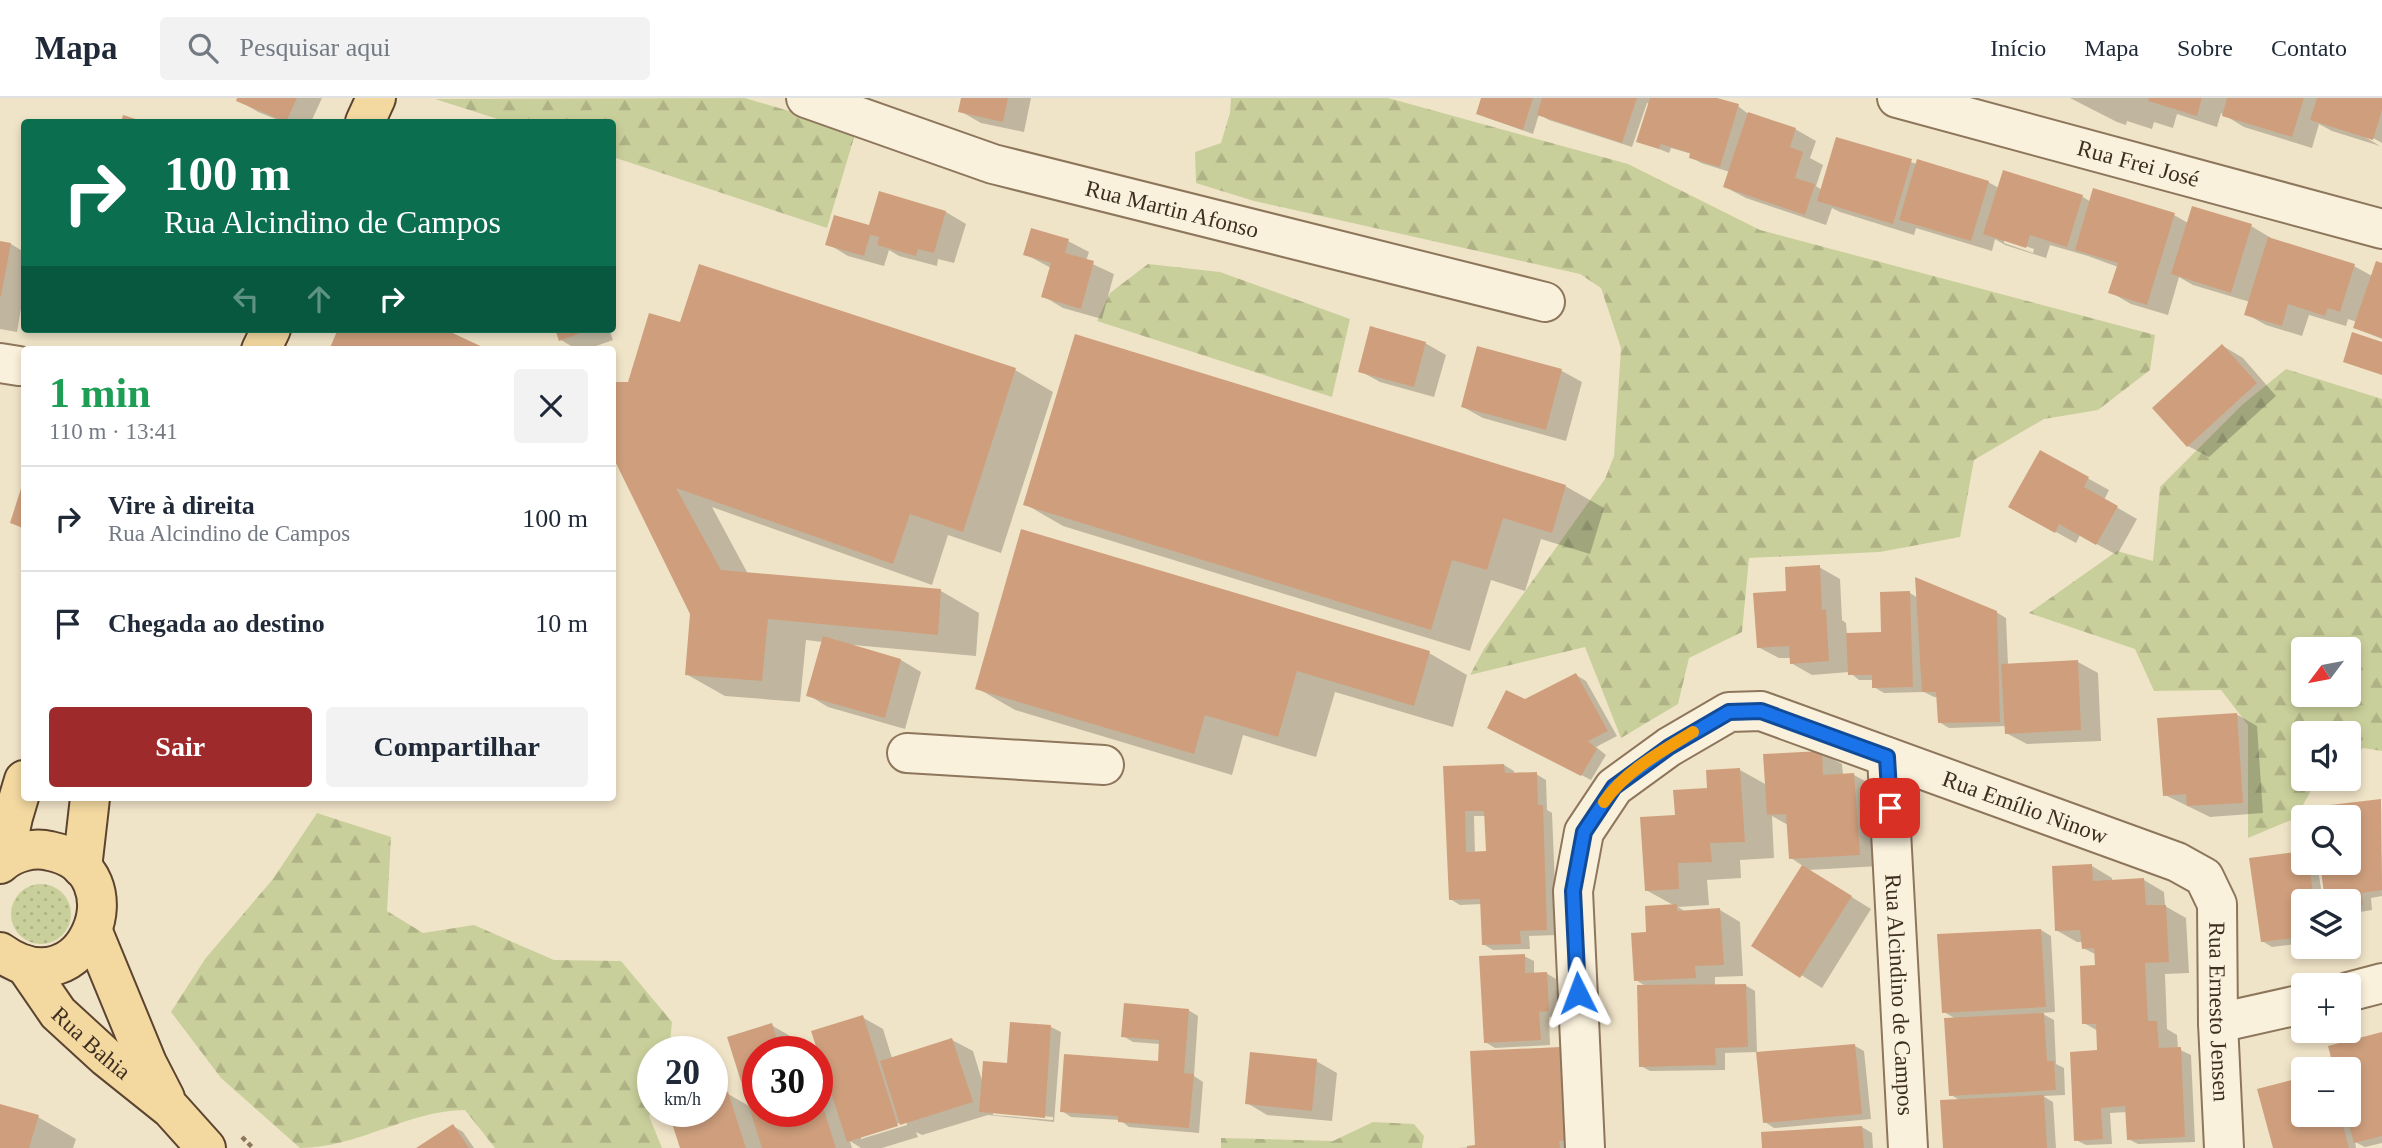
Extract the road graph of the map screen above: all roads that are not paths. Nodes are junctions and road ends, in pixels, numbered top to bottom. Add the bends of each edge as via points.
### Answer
1 (376, 98) edge
2 (806, 98) edge
3 (1896, 98) edge
4 (366, 119) edge
5 (2382, 229) edge
6 (1545, 302) dead end
7 (907, 753) dead end
8 (1887, 757) junction
9 (1104, 765) dead end
10 (21, 790) edge
11 (90, 801) edge
12 (2, 862) edge
13 (82, 869) junction
14 (2204, 877) joint
15 (93, 932) junction
16 (9, 960) edge
17 (2382, 983) edge
18 (2361, 989) edge
19 (2291, 1007) edge
20 (2218, 1023) junction
21 (171, 1109) junction
22 (206, 1148) edge
23 (1585, 1148) edge
24 (1908, 1148) edge
25 (2224, 1148) edge

1 - 4 main road
2 - 6 street, Rua Martin Afonso via 993,164
3 - 5 street, Rua Frei José
7 - 9 street
8 - 14 street, Rua Emílio Ninow via 2177,862
8 - 23 street, Rua Emílio Ninow via 1761,711 1729,712 1614,787 1584,832 1573,891
8 - 24 street, Rua Alcindino de Campos
10 - 12 main road
11 - 13 main road
12 - 13 main road via 24,852 44,850 58,852
13 - 15 main road via 97,900
14 - 20 street, Rua Ernesto Jensen via 2217,904
15 - 16 main road via 72,957 58,964 41,967
15 - 21 main road, Rua Bahia
16 - 21 main road, Rua Bahia via 58,1013
17 - 18 street
19 - 20 street
20 - 25 street, Rua Ernesto Jensen
21 - 22 main road, Rua Bahia

